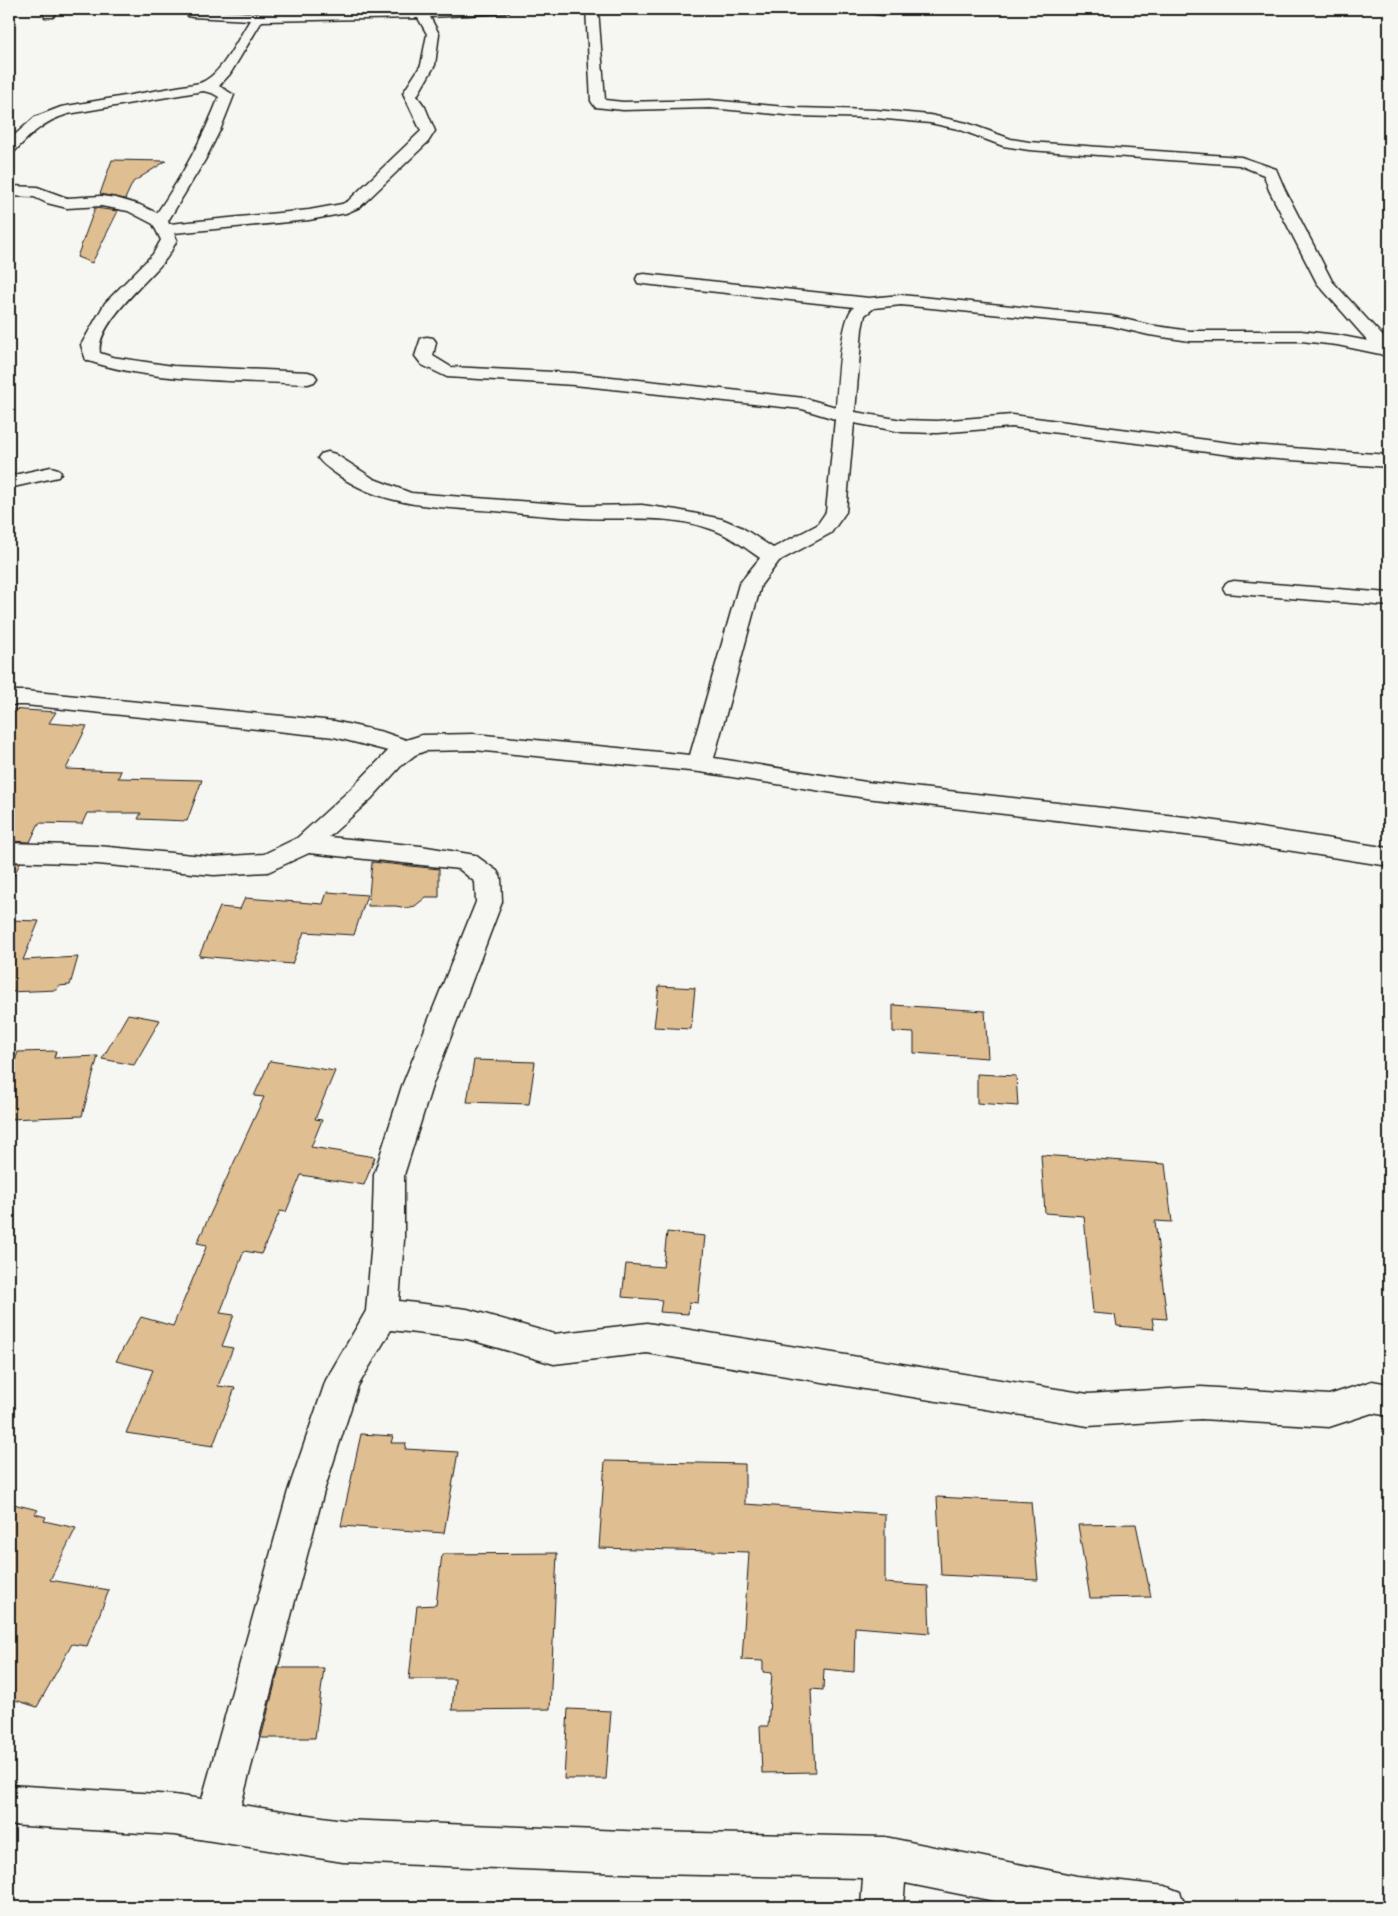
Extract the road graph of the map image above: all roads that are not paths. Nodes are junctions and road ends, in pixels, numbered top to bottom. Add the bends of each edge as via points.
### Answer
1 (189, 9) edge
2 (506, 9) edge
3 (592, 9) edge
4 (865, 9) edge
5 (883, 10) dead end
6 (422, 14) junction
7 (258, 16) junction
8 (204, 88) junction
9 (9, 149) edge
10 (9, 191) edge
11 (162, 225) junction
12 (644, 279) dead end
13 (869, 302) junction
14 (427, 342) dead end
15 (1388, 352) edge
16 (308, 378) dead end
17 (845, 416) junction
18 (328, 458) dead end
19 (1389, 461) edge
20 (51, 473) dead end
21 (9, 482) edge
22 (772, 558) junction
23 (1234, 588) dead end
24 (1389, 600) edge
25 (9, 698) edge
26 (406, 749) junction
27 (700, 764) junction
28 (306, 844) junction
29 (9, 852) edge
30 (1389, 857) edge
31 (382, 1314) junction
32 (1389, 1400) edge
33 (9, 1805) edge
34 (216, 1821) junction
35 (885, 1858) junction
36 (882, 1907) edge
37 (1165, 1907) edge

1 - 7 street via 192,13
2 - 6 street
3 - 15 street via 600,104 710,104 930,119 1015,144 1241,161 1258,166 1271,172 1325,284
4 - 5 street
6 - 7 street
6 - 11 street via 433,34 428,65 410,96 428,131 423,140 354,204 309,214
7 - 8 street via 223,74
8 - 9 street via 44,116
8 - 11 street via 216,89 227,95 193,172
10 - 11 street via 37,192 53,200 67,202 101,200 116,203 134,208
11 - 16 street via 169,240 160,256 111,307 90,345 92,356 109,362 173,371
12 - 13 street
13 - 15 street via 901,300 982,307 1111,321 1190,336 1301,336 1338,340
13 - 17 street via 857,313 853,329
14 - 17 street via 424,356 447,372 574,379 804,404
17 - 19 street via 938,427 1012,421 1238,450
17 - 22 street via 836,512 824,529
18 - 22 street via 360,481 384,493 410,499 584,512 642,511 677,516 714,523 734,531
20 - 21 street
22 - 27 street via 750,584
23 - 24 street
25 - 26 street via 334,729 383,740
26 - 27 street via 422,743 474,742
26 - 28 street
27 - 30 street via 866,790 1203,828
28 - 29 street via 268,863 214,866 98,855
28 - 31 street via 466,862 488,878 489,902 417,1086 389,1175
31 - 32 street via 466,1324 554,1349 647,1338 1088,1410 1201,1403 1329,1411 1372,1397
31 - 34 street via 343,1380 306,1491
33 - 34 street via 174,1815
34 - 35 street via 343,1841
35 - 36 street
35 - 37 street via 1077,1897

